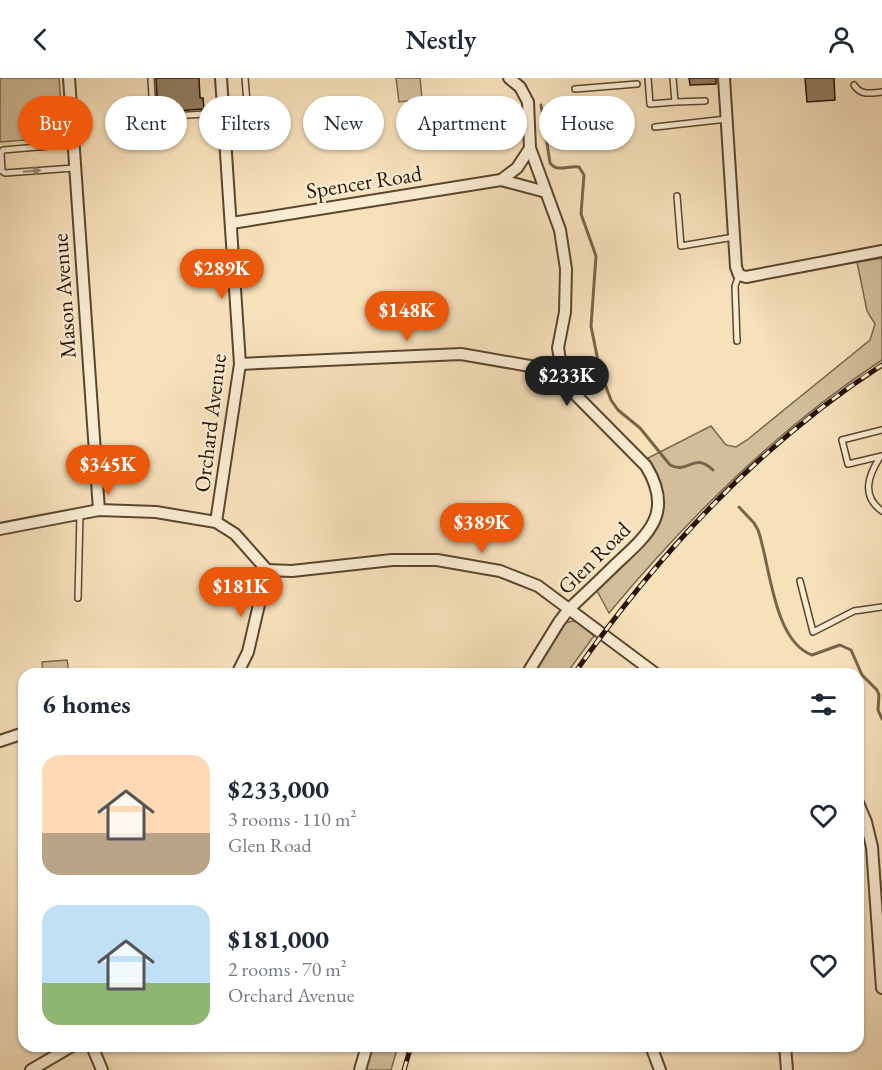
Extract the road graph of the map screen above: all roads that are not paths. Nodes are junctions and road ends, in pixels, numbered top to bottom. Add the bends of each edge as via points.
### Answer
1 (69, 78) edge
2 (151, 78) edge
3 (221, 78) edge
4 (245, 78) edge
5 (509, 78) edge
6 (594, 78) edge
7 (648, 78) edge
8 (674, 78) edge
9 (724, 78) edge
10 (637, 84) dead end
11 (854, 85) dead end
12 (595, 86) junction
13 (575, 88) dead end
14 (882, 92) edge
15 (70, 96) edge
16 (222, 96) edge
17 (246, 96) edge
18 (705, 101) dead end
19 (675, 102) junction
20 (199, 117) edge
21 (727, 119) junction
22 (655, 127) dead end
23 (530, 148) junction
24 (18, 149) edge
25 (73, 150) edge
26 (226, 150) edge
27 (74, 168) junction
28 (1, 171) edge
29 (501, 180) junction
30 (546, 192) junction
31 (677, 196) dead end
32 (232, 223) junction
33 (734, 237) junction
34 (882, 251) edge
35 (739, 275) junction
36 (737, 341) dead end
37 (240, 364) junction
38 (564, 383) junction
39 (882, 430) edge
40 (881, 457) edge
41 (99, 510) junction
42 (882, 512) edge
43 (80, 514) junction
44 (216, 522) junction
45 (0, 529) edge
46 (267, 570) junction
47 (800, 581) dead end
48 (78, 598) dead end
49 (882, 607) edge
50 (569, 609) junction
51 (240, 668) edge
52 (531, 668) edge
53 (648, 668) edge
54 (18, 735) edge
55 (0, 741) edge
56 (864, 817) edge
57 (882, 988) edge
58 (62, 1052) edge
59 (94, 1052) edge
60 (365, 1052) edge
61 (653, 1052) edge
62 (786, 1052) edge
63 (32, 1070) edge
64 (102, 1070) edge
65 (360, 1070) edge
66 (660, 1070) edge
67 (787, 1070) edge

1 - 15 street, Mason Avenue
2 - 20 lane via 155,117
3 - 16 street, Orchard Avenue
4 - 17 lane
5 - 23 street via 520,87 528,102
6 - 12 lane
7 - 19 lane via 650,104
8 - 19 lane
9 - 21 street
10 - 12 lane
11 - 14 lane via 864,93
12 - 13 lane
18 - 19 lane
21 - 22 lane
21 - 33 street
23 - 29 street via 518,168
23 - 30 street
24 - 28 lane via 3,150
25 - 27 street, Mason Avenue
26 - 32 street, Orchard Avenue
28 -> 27 lane
27 - 41 street, Mason Avenue
29 - 30 street, Spencer Road
29 - 32 street, Spencer Road
30 - 38 street via 560,230 566,269 558,348
31 - 33 lane via 681,246
32 - 37 street, Orchard Avenue
33 - 35 street
34 - 35 street via 746,277
35 - 36 lane via 735,286
37 - 38 street, Glen Road via 461,354 530,366
37 - 44 street, Orchard Avenue
38 - 50 street, Glen Road via 646,466 658,495 657,516 645,537
39 - 40 lane via 842,440 848,464
40 - 42 lane via 867,490
41 - 43 street
41 - 44 street via 156,512
43 - 45 street
43 - 48 lane
44 - 46 street, Orchard Avenue via 235,534
46 - 50 street via 437,560 500,571 538,586
46 - 51 street via 248,652
47 - 49 lane via 813,632 854,611
50 - 52 street, Glen Road
50 - 53 street
54 - 55 street
56 - 57 street via 872,847
58 - 63 street
59 - 64 street
60 - 65 street
61 - 66 street
62 - 67 street

